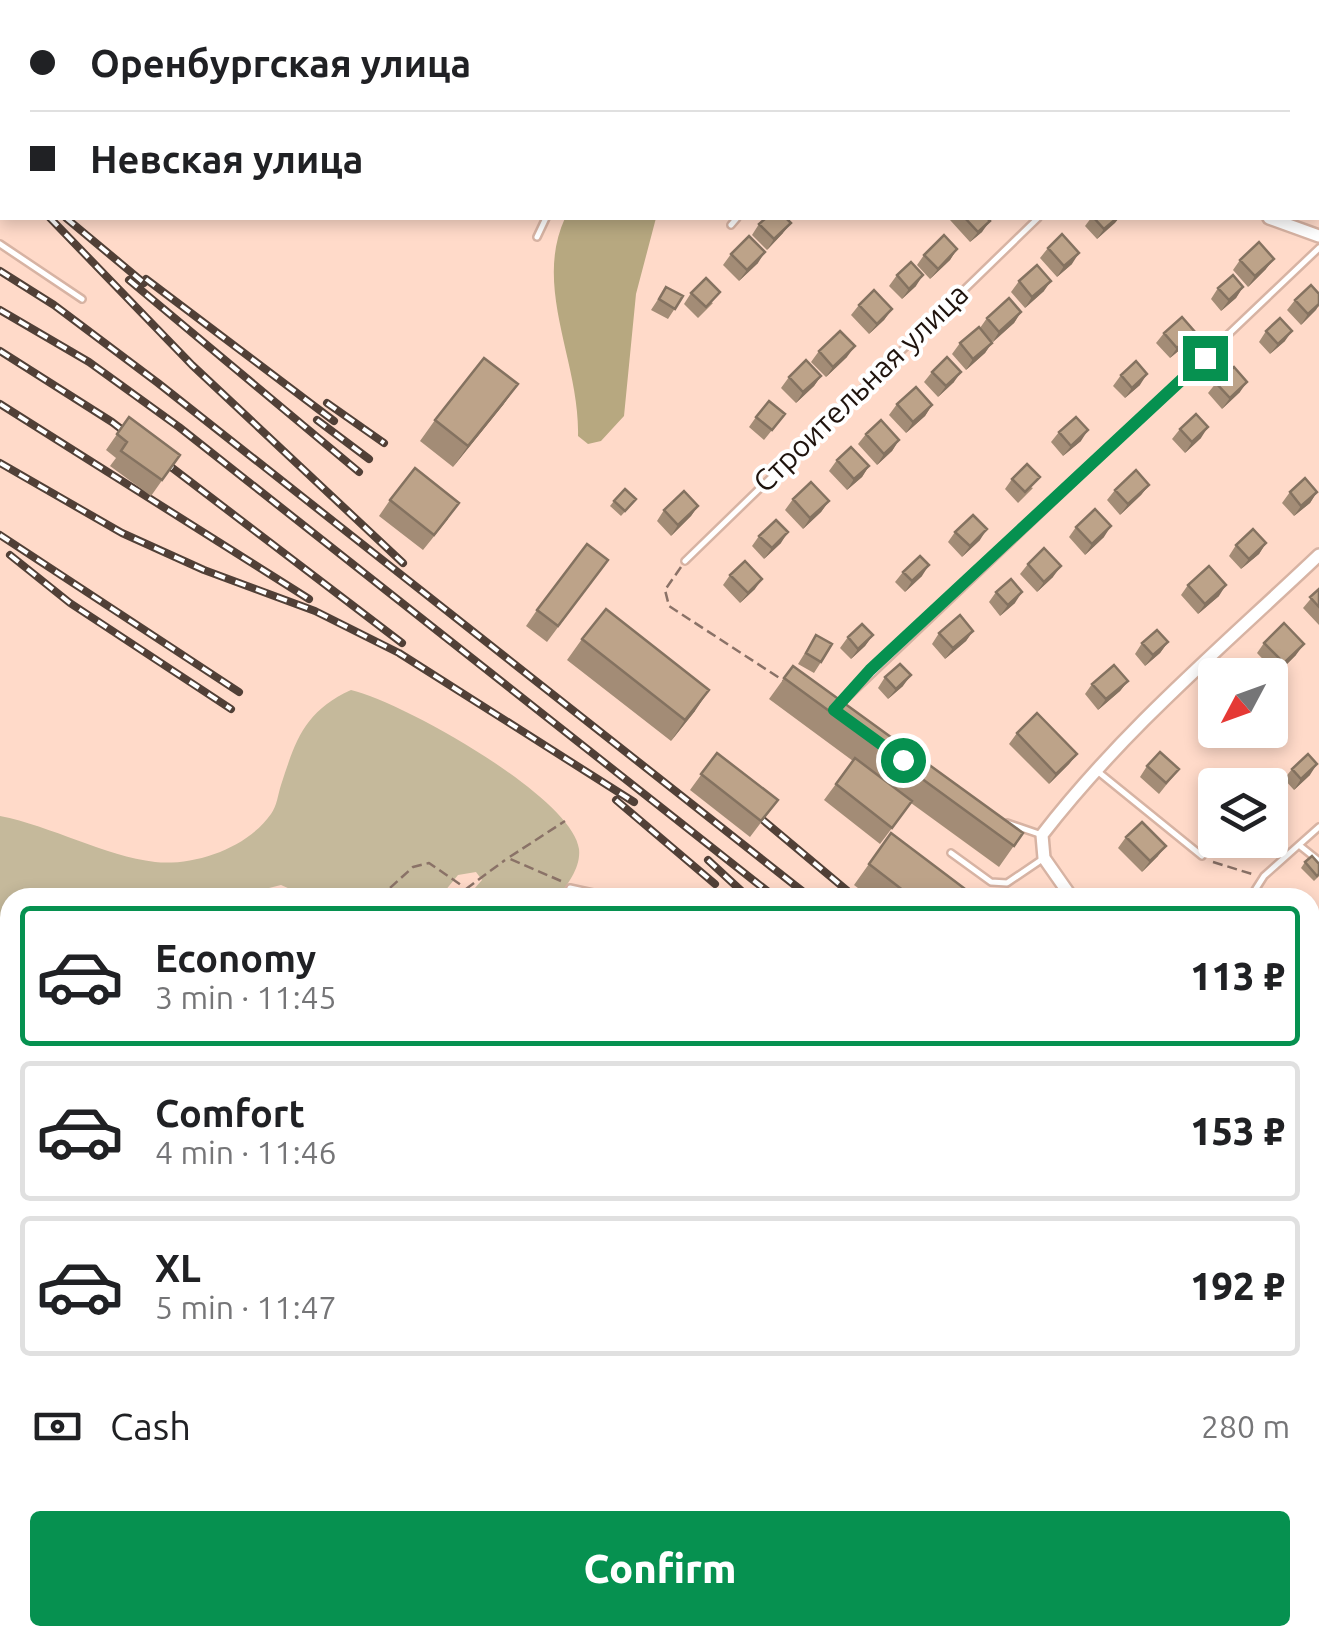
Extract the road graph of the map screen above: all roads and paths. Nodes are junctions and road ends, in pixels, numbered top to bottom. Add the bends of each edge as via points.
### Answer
1 (545, 220) edge
2 (735, 220) edge
3 (1036, 220) edge
4 (1275, 220) edge
5 (731, 224) dead end
6 (1319, 236) edge
7 (537, 237) dead end
8 (0, 244) edge
9 (1319, 248) edge
10 (82, 299) dead end
11 (1319, 555) edge
12 (685, 561) joint
13 (786, 682) edge
14 (834, 710) edge
15 (1094, 768) junction
16 (997, 819) edge
17 (564, 821) dead end
18 (1319, 827) edge
19 (1042, 835) junction
20 (1298, 846) junction
21 (950, 853) dead end
22 (1198, 853) edge
23 (508, 858) junction
24 (1044, 858) junction
25 (1206, 858) edge
26 (1319, 861) edge
27 (1264, 876) junction
28 (464, 887) joint
29 (390, 888) edge
30 (570, 888) edge
31 (1065, 888) edge
32 (1256, 888) edge

1 - 7 lane
2 - 5 lane
3 - 12 lane, Строительная улица
4 - 6 street
8 - 10 lane
9 - 14 lane
11 - 15 street
12 - 13 path via 665,590 668,606
15 - 19 street
15 - 22 lane
16 - 19 lane
17 - 23 path
18 - 20 lane
19 - 24 street
20 - 26 lane
20 - 27 lane
21 - 24 lane via 991,882 1006,883
23 - 28 path
23 - 30 path
24 - 31 street
25 - 27 path
27 - 32 lane
28 - 29 path via 429,863 413,867

